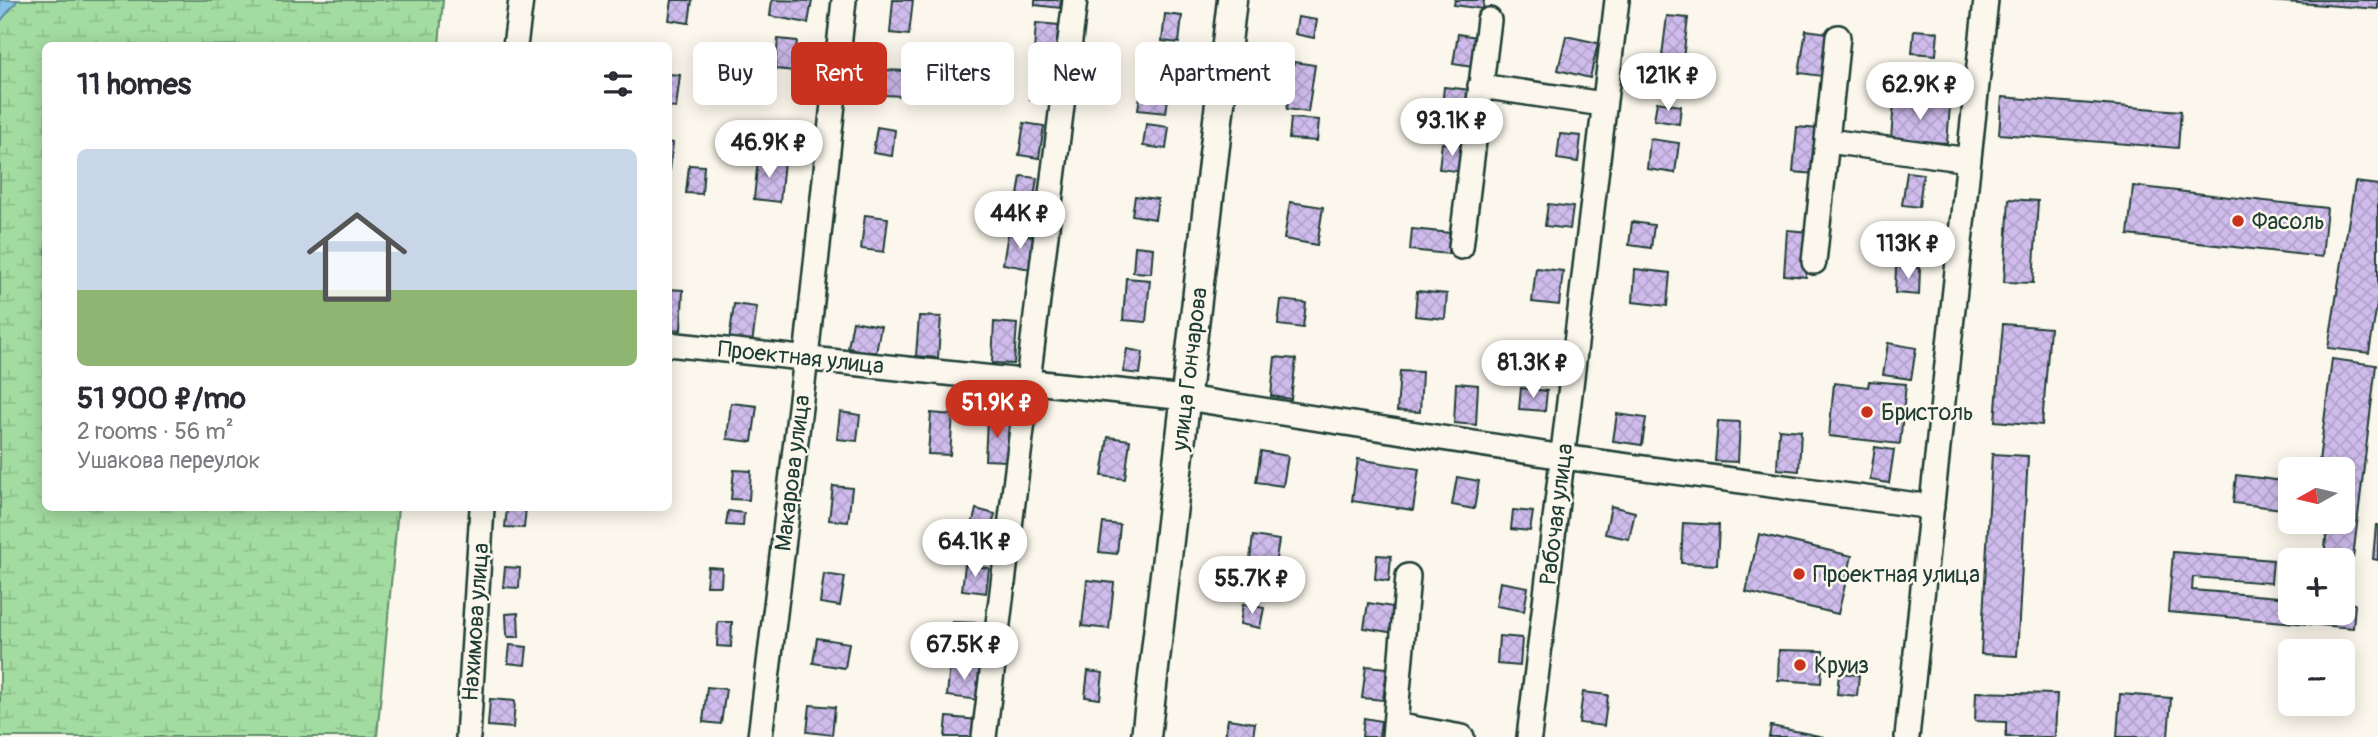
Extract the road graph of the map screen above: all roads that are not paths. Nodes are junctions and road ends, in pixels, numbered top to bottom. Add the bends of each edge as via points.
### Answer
1 (521, 0) edge
2 (844, 0) edge
3 (1075, 0) edge
4 (1232, 0) edge
5 (1617, 0) edge
6 (1986, 0) edge
7 (1489, 20) dead end
8 (1838, 37) dead end
9 (516, 42) edge
10 (1480, 86) junction
11 (1603, 104) junction
12 (1828, 141) junction
13 (1969, 160) junction
14 (1461, 247) dead end
15 (1814, 262) dead end
16 (672, 344) edge
17 (806, 358) junction
18 (1026, 381) junction
19 (1186, 398) junction
20 (1563, 457) junction
21 (1932, 507) junction
22 (482, 511) edge
23 (1408, 576) dead end
24 (1395, 731) edge
25 (468, 737) edge
26 (760, 737) edge
27 (984, 737) edge
28 (1146, 737) edge
29 (1462, 737) edge
30 (1529, 737) edge
31 (1907, 737) edge

1 - 9 street
2 - 17 street, Макарова улица
3 - 18 street
4 - 19 street, улица Гончарова
5 - 11 street, Рабочая улица
6 - 13 street
7 - 10 street
8 - 12 street
10 - 11 street
10 - 14 street
11 - 20 street, Рабочая улица
12 - 13 street
12 - 15 street
13 - 21 street
16 - 17 street, Проектная улица
17 - 18 street, Проектная улица
17 - 26 street, Макарова улица
18 - 19 street, Проектная улица
18 - 27 street
19 - 20 street, Проектная улица
19 - 28 street, улица Гончарова
20 - 21 street, Проектная улица
20 - 30 street, Рабочая улица
21 - 31 street
22 - 25 street, Нахимова улица
23 - 24 street
24 - 29 street

